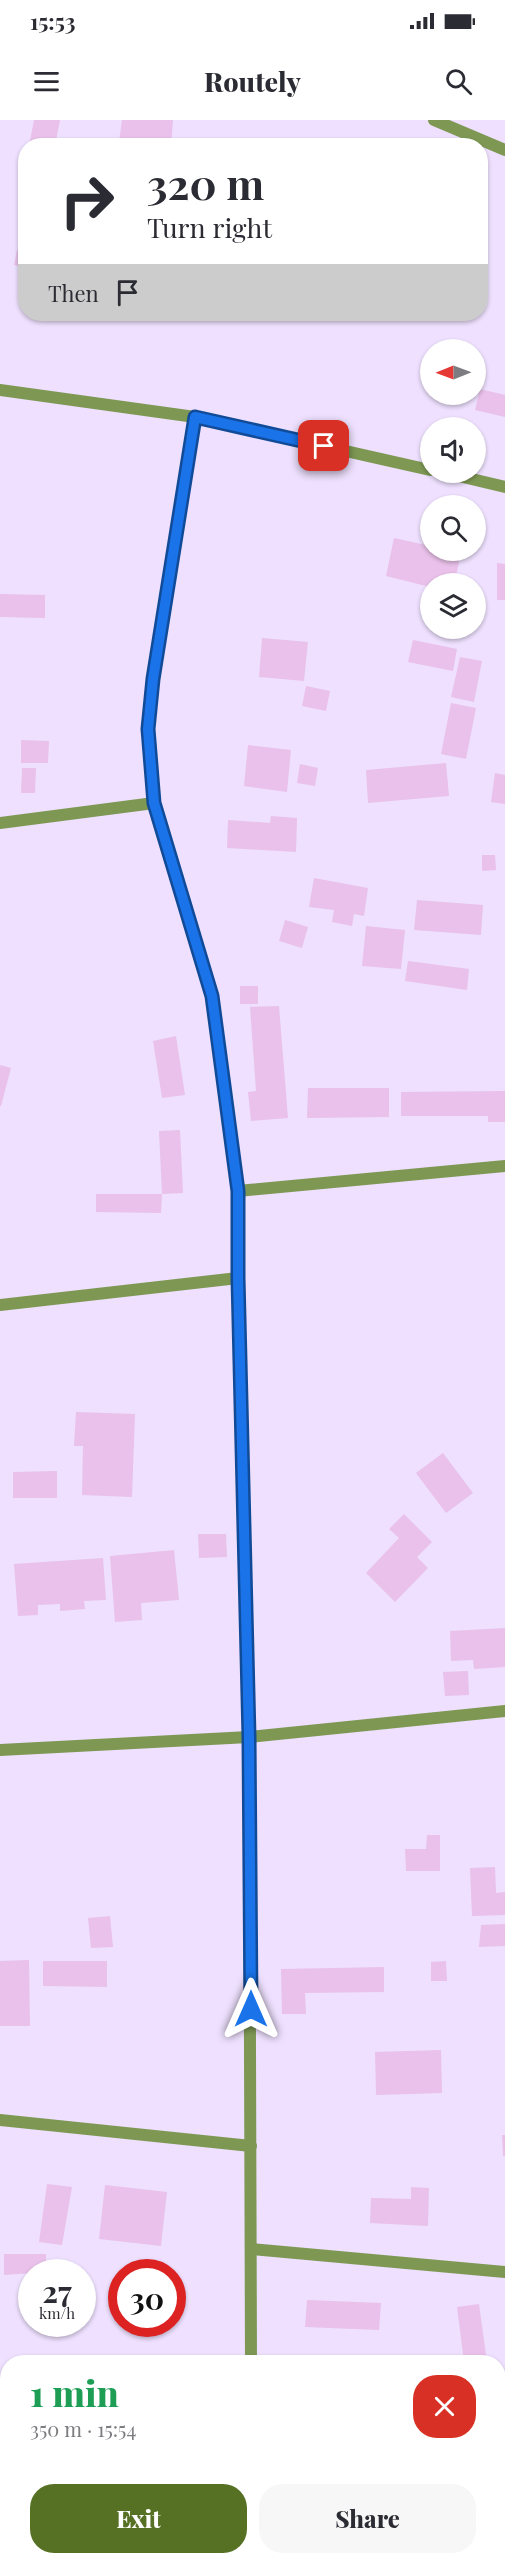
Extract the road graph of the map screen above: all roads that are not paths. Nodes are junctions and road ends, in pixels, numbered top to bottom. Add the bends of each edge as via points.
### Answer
1 (434, 120) edge
2 (477, 138) edge
3 (488, 143) edge
4 (505, 150) edge
5 (0, 390) edge
6 (195, 417) junction
7 (420, 468) edge
8 (486, 482) edge
9 (505, 487) edge
10 (154, 803) junction
11 (0, 823) edge
12 (505, 1166) edge
13 (238, 1191) junction
14 (238, 1278) junction
15 (0, 1305) edge
16 (505, 1711) edge
17 (249, 1737) junction
18 (0, 1750) edge
19 (0, 2120) edge
20 (252, 2146) junction
21 (252, 2249) junction
22 (505, 2272) edge
23 (251, 2355) edge

1 - 2 street
3 - 4 street
5 - 6 street
6 - 7 street
6 - 10 street via 153,679 148,729
8 - 9 street
10 - 11 street
10 - 13 street via 212,996
12 - 13 street
13 - 14 street
14 - 15 street
14 - 17 street
16 - 17 street
17 - 18 street
17 - 20 street
19 - 20 street
20 - 21 street
21 - 22 street
21 - 23 street

